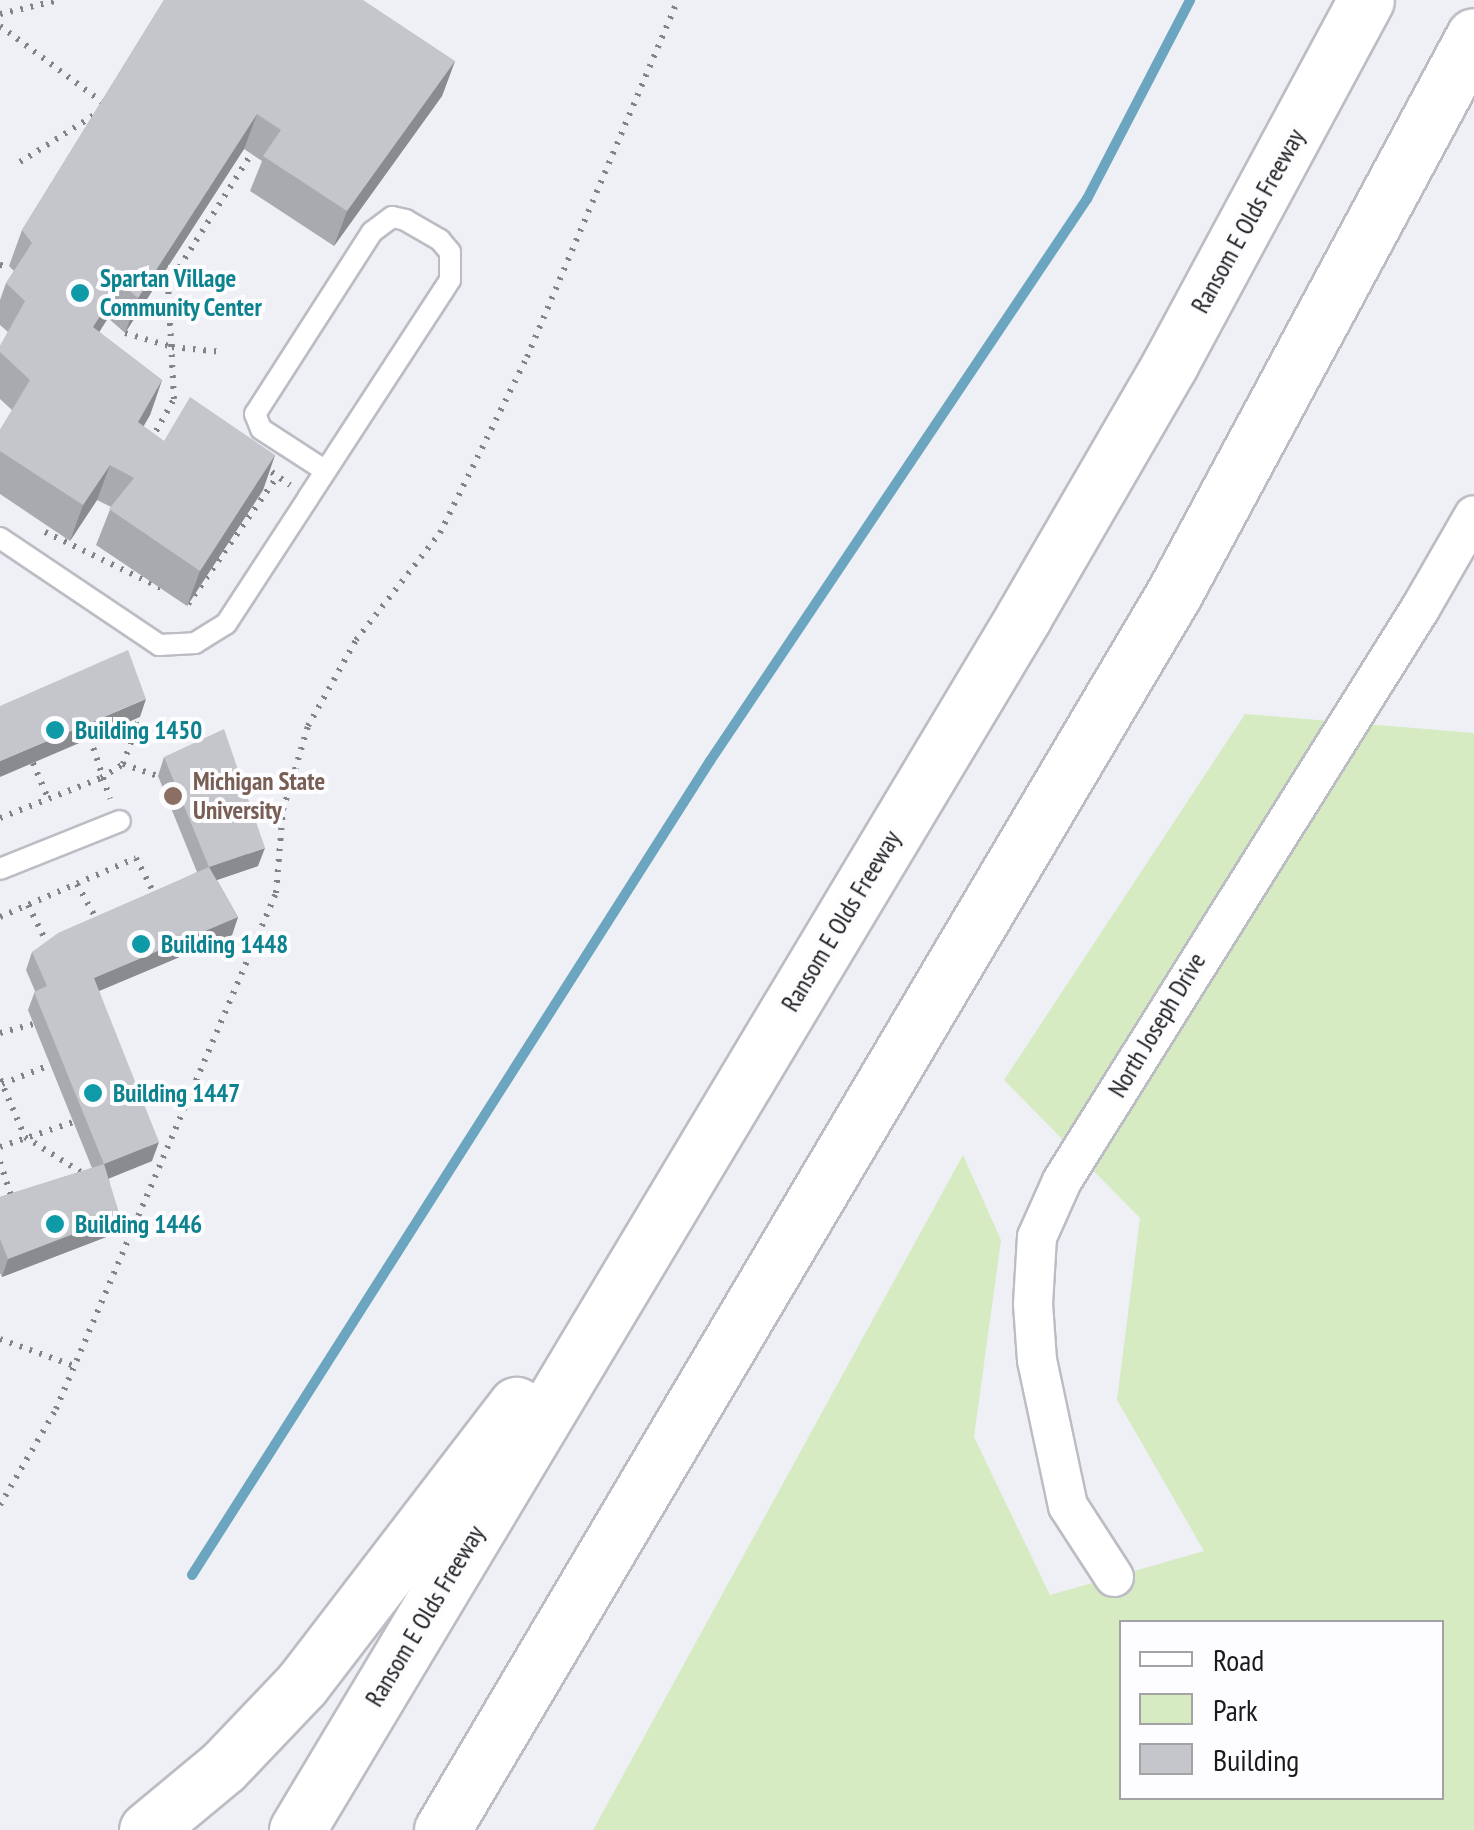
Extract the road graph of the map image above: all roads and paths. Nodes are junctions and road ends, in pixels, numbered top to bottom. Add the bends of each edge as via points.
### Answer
1 (59, 0) edge
2 (678, 0) edge
3 (1366, 0) edge
4 (0, 14) edge
5 (0, 26) edge
6 (1474, 36) edge
7 (251, 154) edge
8 (20, 162) dead end
9 (0, 266) edge
10 (10, 266) dead end
11 (125, 334) dead end
12 (172, 347) junction
13 (224, 352) dead end
14 (144, 450) edge
15 (326, 470) junction
16 (278, 476) dead end
17 (1474, 516) edge
18 (30, 523) dead end
19 (0, 538) edge
20 (161, 588) dead end
21 (188, 604) dead end
22 (140, 718) edge
23 (90, 738) edge
24 (33, 763) edge
25 (123, 764) junction
26 (158, 776) dead end
27 (101, 778) junction
28 (48, 799) junction
29 (0, 818) edge
30 (120, 821) dead end
31 (0, 869) edge
32 (77, 884) junction
33 (160, 904) edge
34 (28, 905) junction
35 (0, 917) edge
36 (102, 929) edge
37 (51, 952) edge
38 (33, 1024) dead end
39 (0, 1033) edge
40 (50, 1065) dead end
41 (1, 1082) edge
42 (73, 1122) dead end
43 (25, 1136) junction
44 (0, 1148) edge
45 (0, 1162) edge
46 (692, 1171) junction
47 (98, 1182) edge
48 (14, 1209) edge
49 (0, 1338) edge
50 (74, 1366) junction
51 (0, 1505) edge
52 (1114, 1578) dead end
53 (147, 1830) edge
54 (297, 1830) edge
55 (442, 1830) edge

1 - 4 path
2 - 50 path via 534,340 440,533 356,640 308,726 284,810 276,894
3 - 46 highway, Ransom E Olds Freeway via 1170,364
5 - 8 path via 108,106
6 - 55 highway via 1175,592
7 - 12 path via 168,285
9 - 10 path
11 - 12 path
12 - 13 path
12 - 14 path via 174,399
15 - 15 lane via 450,280 450,252 406,220 392,218 372,232 255,414 260,429
15 - 19 lane via 226,624 182,646 151,641
16 - 21 path
17 - 52 street, North Joseph Drive via 1062,1181 1037,1237 1037,1360 1068,1506
18 - 20 path
22 - 25 path
23 - 27 path
24 - 28 path
25 - 26 path
25 - 27 path
27 - 28 path
28 - 29 path
30 - 31 lane
32 - 33 path via 136,858
32 - 34 path
32 - 36 path
34 - 35 path
34 - 37 path
38 - 39 path
40 - 41 path
41 - 43 path
42 - 43 path
43 - 44 path
43 - 47 path
45 - 48 path
46 - 53 highway via 302,1684 223,1767
46 - 54 highway, Ransom E Olds Freeway
49 - 50 path
50 - 51 path

